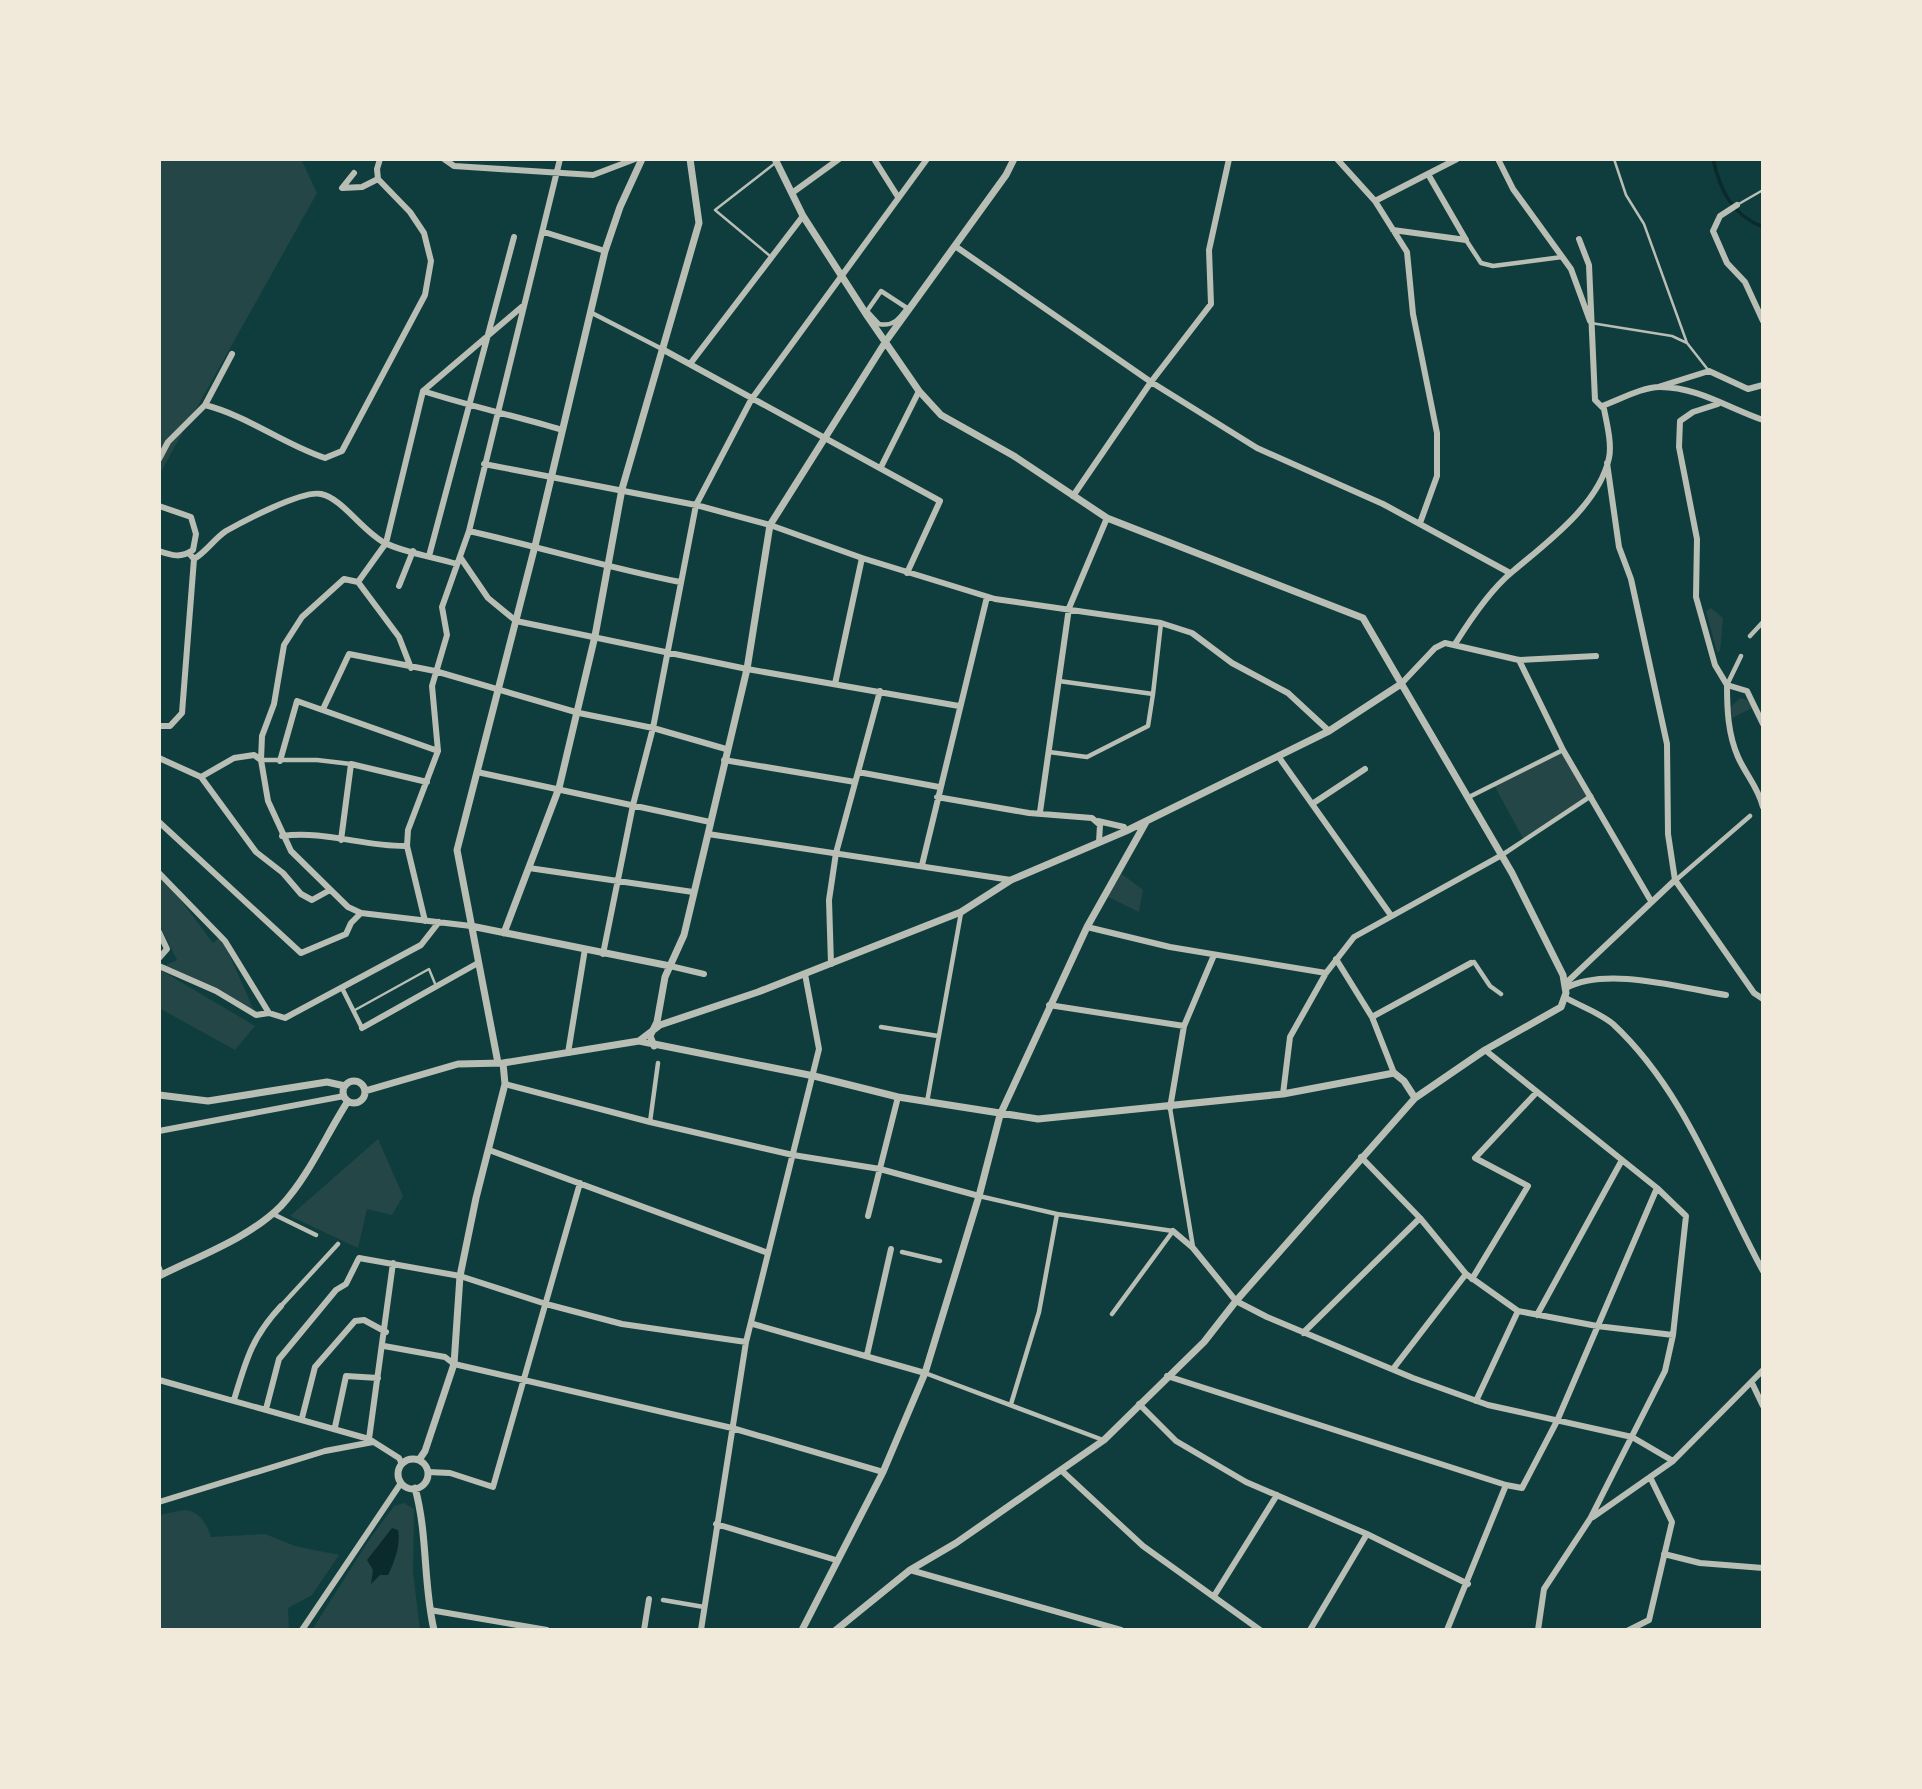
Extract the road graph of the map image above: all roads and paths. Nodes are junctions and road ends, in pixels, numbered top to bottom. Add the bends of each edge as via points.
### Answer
1 (380, 159) edge
2 (444, 159) edge
3 (561, 159) edge
4 (635, 159) edge
5 (642, 159) edge
6 (839, 159) edge
7 (874, 159) edge
8 (928, 159) edge
9 (1014, 159) edge
10 (1229, 159) edge
11 (1337, 159) edge
12 (1457, 159) edge
13 (1498, 159) edge
14 (1614, 159) edge
15 (693, 161) edge
16 (776, 161) edge
17 (354, 173) dead end
18 (559, 173) junction
19 (1428, 174) junction
20 (378, 179) junction
21 (1763, 190) edge
22 (792, 192) junction
23 (898, 197) junction
24 (1375, 201) junction
25 (1737, 205) joint
26 (803, 216) junction
27 (1393, 230) junction
28 (544, 232) junction
29 (514, 237) dead end
30 (1580, 239) dead end
31 (1466, 240) junction
32 (955, 246) junction
33 (605, 251) junction
34 (770, 256) junction
35 (1562, 257) junction
36 (841, 274) junction
37 (895, 301) joint
38 (526, 304) junction
39 (590, 312) junction
40 (1763, 321) edge
41 (1590, 323) junction
42 (488, 336) junction
43 (886, 341) junction
44 (1687, 343) junction
45 (662, 349) junction
46 (232, 354) dead end
47 (690, 363) junction
48 (1709, 371) junction
49 (1152, 382) junction
50 (1763, 385) edge
51 (1658, 387) junction
52 (423, 391) junction
53 (919, 391) junction
54 (751, 400) junction
55 (1718, 404) junction
56 (205, 405) junction
57 (467, 406) junction
58 (1602, 406) junction
59 (499, 411) junction
60 (1763, 419) edge
61 (562, 430) junction
62 (823, 437) junction
63 (159, 459) edge
64 (1607, 463) junction
65 (484, 464) junction
66 (881, 467) junction
67 (550, 475) junction
68 (622, 489) junction
69 (1073, 496) junction
70 (696, 505) junction
71 (159, 506) edge
72 (1107, 518) junction
73 (1420, 523) junction
74 (770, 525) junction
75 (469, 531) junction
76 (386, 543) junction
77 (535, 546) junction
78 (159, 551) edge
79 (413, 551) junction
80 (191, 556) junction
81 (429, 556) junction
82 (862, 558) junction
83 (459, 560) junction
84 (608, 568) junction
85 (907, 573) junction
86 (1510, 573) junction
87 (358, 582) junction
88 (680, 582) junction
89 (399, 586) dead end
90 (987, 597) junction
91 (1069, 608) junction
92 (516, 621) junction
93 (1763, 622) edge
94 (1161, 623) junction
95 (596, 636) junction
96 (1750, 636) dead end
97 (1455, 644) junction
98 (666, 653) junction
99 (1596, 656) dead end
100 (1741, 656) dead end
101 (1519, 660) junction
102 (411, 668) junction
103 (747, 669) junction
104 (435, 671) junction
105 (1059, 681) junction
106 (835, 684) junction
107 (1401, 684) junction
108 (1727, 685) junction
109 (498, 690) junction
110 (880, 691) junction
111 (1153, 694) junction
112 (959, 706) junction
113 (323, 709) junction
114 (579, 713) junction
115 (1763, 724) edge
116 (159, 726) edge
117 (653, 728) junction
118 (1329, 731) junction
119 (726, 749) junction
120 (1563, 750) junction
121 (438, 751) junction
122 (1049, 752) junction
123 (1278, 756) junction
124 (159, 758) edge
125 (261, 760) junction
126 (724, 760) junction
127 (280, 761) junction
128 (351, 764) junction
129 (1365, 769) dead end
130 (477, 772) junction
131 (858, 772) junction
132 (201, 777) junction
133 (427, 782) junction
134 (855, 782) junction
135 (559, 788) junction
136 (939, 788) junction
137 (1591, 796) junction
138 (937, 797) junction
139 (1469, 797) junction
140 (1312, 804) junction
141 (633, 805) junction
142 (1763, 807) edge
143 (1041, 812) junction
144 (1749, 816) dead end
145 (1097, 821) junction
146 (1146, 821) junction
147 (159, 822) edge
148 (710, 822) junction
149 (1126, 831) junction
150 (708, 834) junction
151 (282, 836) junction
152 (341, 840) junction
153 (1099, 842) junction
154 (407, 846) junction
155 (836, 853) junction
156 (1126, 853) junction
157 (1502, 855) junction
158 (922, 865) junction
159 (529, 869) junction
160 (159, 873) edge
161 (1011, 880) junction
162 (1675, 880) junction
163 (617, 883) junction
164 (330, 890) junction
165 (693, 892) junction
166 (1651, 901) junction
167 (961, 912) junction
168 (361, 913) junction
169 (1390, 914) junction
170 (425, 921) junction
171 (439, 922) junction
172 (471, 926) junction
173 (1087, 927) junction
174 (159, 932) edge
175 (504, 933) junction
176 (585, 950) junction
177 (603, 954) junction
178 (1214, 955) junction
179 (159, 958) edge
180 (1336, 959) junction
181 (478, 963) junction
182 (1471, 963) joint
183 (831, 964) junction
184 (159, 966) edge
185 (670, 966) junction
186 (1326, 973) junction
187 (704, 974) dead end
188 (805, 974) junction
189 (1565, 984) junction
190 (436, 986) junction
191 (342, 988) junction
192 (1501, 994) dead end
193 (1726, 995) dead end
194 (1760, 997) edge
195 (1566, 998) junction
196 (1049, 1005) junction
197 (355, 1010) junction
198 (269, 1013) junction
199 (1372, 1017) junction
200 (1184, 1026) junction
201 (881, 1027) dead end
202 (362, 1028) joint
203 (653, 1031) junction
204 (938, 1036) junction
205 (639, 1041) junction
206 (654, 1045) junction
207 (1485, 1050) junction
208 (568, 1053) junction
209 (500, 1063) junction
210 (657, 1063) dead end
211 (1394, 1073) junction
212 (814, 1076) junction
213 (505, 1084) junction
214 (345, 1086) junction
215 (365, 1091) junction
216 (1536, 1093) junction
217 (1283, 1094) junction
218 (159, 1095) edge
219 (898, 1097) junction
220 (1415, 1098) junction
221 (346, 1099) junction
222 (927, 1102) junction
223 (1170, 1108) junction
224 (1000, 1115) junction
225 (650, 1122) junction
226 (159, 1131) edge
227 (489, 1150) junction
228 (793, 1155) junction
229 (1361, 1157) junction
230 (1622, 1160) junction
231 (880, 1169) junction
232 (580, 1183) junction
233 (1657, 1188) junction
234 (979, 1196) junction
235 (272, 1213) junction
236 (1058, 1214) junction
237 (867, 1216) dead end
238 (1420, 1218) junction
239 (1173, 1231) junction
240 (316, 1235) dead end
241 (338, 1244) dead end
242 (1193, 1248) junction
243 (891, 1250) dead end
244 (902, 1252) dead end
245 (768, 1254) junction
246 (940, 1261) dead end
247 (393, 1263) junction
248 (1763, 1272) edge
249 (160, 1273) edge
250 (1466, 1274) junction
251 (460, 1276) junction
252 (1472, 1279) junction
253 (1236, 1301) junction
254 (545, 1304) junction
255 (281, 1306) joint
256 (1518, 1311) junction
257 (1112, 1314) dead end
258 (1537, 1315) junction
259 (753, 1324) junction
260 (1597, 1326) junction
261 (386, 1332) junction
262 (1303, 1333) junction
263 (1673, 1335) junction
264 (746, 1342) junction
265 (384, 1346) junction
266 (867, 1355) junction
267 (454, 1364) junction
268 (1393, 1369) junction
269 (1763, 1370) edge
270 (925, 1373) junction
271 (1167, 1376) junction
272 (378, 1378) junction
273 (159, 1380) edge
274 (523, 1381) junction
275 (1752, 1383) junction
276 (234, 1400) junction
277 (1476, 1401) junction
278 (1011, 1404) junction
279 (1139, 1404) junction
280 (1763, 1406) edge
281 (266, 1409) junction
282 (302, 1418) junction
283 (1557, 1421) junction
284 (334, 1427) junction
285 (732, 1427) junction
286 (1632, 1437) junction
287 (1104, 1440) junction
288 (372, 1441) junction
289 (419, 1460) junction
290 (1673, 1461) junction
291 (402, 1464) junction
292 (1062, 1471) junction
293 (428, 1472) junction
294 (883, 1472) junction
295 (1650, 1477) junction
296 (401, 1483) junction
297 (1506, 1485) junction
298 (415, 1488) junction
299 (1277, 1495) junction
300 (159, 1502) edge
301 (1590, 1519) junction
302 (716, 1524) junction
303 (1367, 1534) junction
304 (1664, 1554) junction
305 (836, 1560) junction
306 (1763, 1568) edge
307 (910, 1570) junction
308 (1468, 1584) junction
309 (1214, 1596) junction
310 (649, 1599) dead end
311 (663, 1600) dead end
312 (704, 1607) junction
313 (429, 1609) junction
314 (302, 1630) edge
315 (434, 1630) edge
316 (547, 1630) edge
317 (644, 1630) edge
318 (701, 1630) edge
319 (802, 1630) edge
320 (836, 1630) edge
321 (1121, 1630) edge
322 (1260, 1630) edge
323 (1310, 1630) edge
324 (1447, 1630) edge
325 (1538, 1630) edge
326 (1629, 1630) edge

1 - 20 street
2 - 18 street via 454,166
3 - 18 street
4 - 18 street via 593,175
5 - 33 street
6 - 22 street
7 - 23 street
8 - 23 street
9 - 32 street
10 - 49 street via 1209,250 1211,304
11 - 24 street
12 - 19 street
13 - 35 street via 1513,189
14 - 44 lane via 1626,195 1644,224
15 - 45 street via 699,223
16 - 22 street
16 - 34 lane via 715,210
17 - 20 street via 342,188 362,187
18 - 28 street
19 - 24 street
19 - 31 street
20 - 56 street via 424,233 431,261 425,295 342,451 325,458 303,451
21 - 25 lane
22 - 26 street
23 - 36 street
24 - 27 street
25 - 40 street via 1720,216 1713,231
26 - 34 street
26 - 36 street
27 - 31 street
27 - 73 street via 1407,252 1413,314 1437,433 1437,476
28 - 33 street
28 - 38 street
29 - 42 street
30 - 41 street via 1589,265
31 - 35 street via 1481,263 1493,266
32 - 43 street
32 - 49 street
33 - 39 street
34 - 47 street
35 - 41 street via 1571,269
36 - 43 street
36 - 54 street
37 - 37 street via 907,308 889,325 879,324 867,311 881,291
38 - 42 street
38 - 59 street
39 - 45 street
39 - 61 street
41 - 44 lane via 1672,336
41 - 58 street via 1595,400
42 - 52 street
42 - 57 street
43 - 53 street
43 - 62 street
44 - 48 lane
45 - 47 street
45 - 68 street
46 - 56 street
47 - 54 street
48 - 50 street via 1748,389
48 - 51 street
49 - 69 street
49 - 73 street via 1257,448
51 - 55 street via 1708,395
51 - 58 street
52 - 57 street
52 - 76 street
53 - 66 street
53 - 69 street via 941,415
54 - 62 street
54 - 70 street
55 - 60 street
55 - 108 street via 1681,421 1679,447 1697,539 1696,597 1715,665
56 - 63 street via 168,442
57 - 59 street
57 - 81 street
58 - 64 street via 1609,440
59 - 61 street
59 - 65 street
61 - 67 street
62 - 66 street
62 - 74 street
64 - 86 street via 1565,528
64 - 162 street via 1619,547 1631,579 1665,735 1668,834
65 - 67 street
65 - 75 street
66 - 85 street via 940,502
67 - 68 street
67 - 77 street
68 - 70 street
68 - 84 street
69 - 72 street
70 - 74 street
70 - 88 street
71 - 80 street via 191,517 196,542
72 - 91 street
72 - 107 street via 1363,618
73 - 86 street
74 - 82 street
74 - 103 street
75 - 77 street
75 - 83 street
76 - 79 street
76 - 80 street via 337,502 310,494 224,533
76 - 87 street
77 - 84 street
77 - 92 street
78 - 80 street
79 - 81 street
79 - 89 street
80 - 116 street via 182,713 170,726
81 - 83 street
82 - 85 street
82 - 106 street
83 - 92 street via 488,598
83 - 104 street via 442,607 447,635
84 - 88 street
84 - 95 street
85 - 90 street
86 - 97 street
87 - 102 street via 399,637
87 - 125 street via 344,579 335,583 302,617 284,645 274,704 262,736
88 - 98 street
90 - 91 street
90 - 112 street
91 - 94 street
91 - 105 street
92 - 95 street
92 - 109 street
93 - 96 street
94 - 111 street
94 - 118 street via 1192,633 1232,663 1288,693
95 - 98 street
95 - 114 street
97 - 101 street
97 - 107 street via 1435,648
98 - 103 street
98 - 117 street
99 - 101 street
100 - 108 street
101 - 120 street
102 - 104 street
102 - 113 street via 349,654
103 - 106 street
103 - 119 street
104 - 109 street
104 - 121 street via 432,686
105 - 111 street
105 - 122 street
106 - 110 street
107 - 118 street
107 - 139 street
108 - 115 street via 1747,691
108 - 142 street via 1732,739
109 - 114 street
109 - 130 street
110 - 112 street
110 - 131 street
111 - 122 street via 1148,726 1087,757
112 - 136 street
113 - 121 street
113 - 127 street via 297,702
114 - 117 street
114 - 135 street
117 - 119 street
117 - 141 street
118 - 123 street
119 - 126 street
120 - 137 street
120 - 139 street
121 - 133 street
122 - 143 street
123 - 140 street
123 - 146 street
124 - 132 street
125 - 127 street
125 - 132 street via 254,755 234,758
125 - 151 street via 268,801
126 - 134 street
126 - 148 street
127 - 128 street
128 - 133 street
128 - 152 street
129 - 140 street
130 - 135 street
130 - 172 street via 457,850
131 - 134 street
131 - 136 street
132 - 164 street via 256,852 301,894 313,900
133 - 154 street via 408,830
134 - 155 street
135 - 141 street
135 - 159 street
136 - 138 street
137 - 157 street
137 - 166 street
138 - 143 street
138 - 158 street
139 - 157 street
140 - 169 street
141 - 148 street
141 - 163 street
143 - 145 street
144 - 162 street
145 - 149 street via 1116,823
145 - 153 street
146 - 149 street
146 - 156 street
147 - 168 street via 301,953 346,934
148 - 150 street
149 - 153 street
149 - 156 street
150 - 155 street
150 - 165 street
151 - 152 street via 306,833
151 - 164 street
152 - 154 street
153 - 161 street
154 - 170 street
155 - 158 street
155 - 183 street via 829,900
156 - 173 street
157 - 169 street
157 - 189 street
158 - 161 street
159 - 163 street
159 - 175 street
160 - 198 street via 225,941
161 - 167 street
162 - 166 street
162 - 194 street
163 - 165 street
163 - 177 street
164 - 168 street
165 - 185 street via 684,935
166 - 189 street
167 - 183 street
167 - 204 street
168 - 170 street
169 - 180 street via 1354,937
170 - 171 street
171 - 172 street
171 - 191 street via 421,945
172 - 175 street
172 - 181 street
173 - 178 street
173 - 196 street
174 - 179 street via 167,949
175 - 176 street
176 - 177 street
176 - 208 street
177 - 185 street
178 - 186 street
178 - 200 street
180 - 186 street
180 - 199 street
181 - 190 street
181 - 209 street
182 - 192 street
182 - 199 street
183 - 188 street
184 - 198 street via 256,1015
185 - 187 street
185 - 203 street
186 - 217 street via 1290,1037
188 - 203 street
188 - 212 street via 819,1049
189 - 193 street via 1597,979
189 - 195 street
190 - 197 lane via 429,969
190 - 202 street
191 - 197 street
191 - 198 street via 285,1018
195 - 207 street via 1561,1007
195 - 248 street via 1613,1025 1666,1088 1716,1171
196 - 200 street
196 - 224 street
197 - 202 street
199 - 211 street
200 - 223 street
201 - 204 street
203 - 205 street
203 - 206 street
204 - 222 street
205 - 206 street
205 - 208 street
206 - 212 street
207 - 216 street
207 - 220 street
208 - 209 street
209 - 213 street
209 - 215 street via 458,1064
210 - 225 street
211 - 217 street
211 - 220 street
212 - 219 street
212 - 228 street
213 - 225 street
213 - 227 street
214 - 215 street via 356,1081
214 - 218 street via 327,1082 208,1101
214 - 221 street
215 - 221 street via 359,1102
216 - 230 street
216 - 252 street via 1475,1158 1528,1186
217 - 223 street
219 - 222 street
219 - 231 street
220 - 229 street
221 - 226 street
221 - 235 street via 298,1183
222 - 224 street
223 - 224 street via 1038,1119
223 - 242 street
224 - 234 street
225 - 228 street
227 - 232 street
227 - 251 street
228 - 231 street
228 - 245 street
229 - 238 street
229 - 253 street
230 - 233 street
230 - 258 street
231 - 234 street
231 - 237 street
232 - 245 street
232 - 254 street
233 - 260 street
233 - 263 street via 1686,1216
234 - 236 street
234 - 270 street
235 - 240 street
235 - 249 street via 226,1243
236 - 239 street
236 - 278 street via 1039,1312
238 - 250 street
238 - 262 street
239 - 242 street
239 - 257 street
241 - 255 street
242 - 253 street
243 - 266 street
244 - 246 street
245 - 259 street
247 - 251 street
247 - 261 street
247 - 281 street via 359,1258 346,1284 279,1359
250 - 252 street
250 - 268 street
251 - 254 street
251 - 267 street
252 - 256 street
253 - 262 street
253 - 271 street
254 - 264 street via 622,1324
254 - 274 street
255 - 276 street via 249,1348
256 - 258 street
256 - 277 street
258 - 260 street
259 - 264 street
259 - 266 street
260 - 263 street
260 - 283 street
261 - 265 street
261 - 282 street via 364,1320 355,1321 315,1367
262 - 268 street
263 - 286 street via 1665,1371
264 - 285 street
265 - 267 street via 445,1357
265 - 272 street
266 - 270 street
267 - 274 street
267 - 289 street
268 - 277 street
269 - 275 street
270 - 278 street
270 - 294 street
271 - 279 street
271 - 297 street
272 - 284 street via 346,1376
272 - 288 street
273 - 276 street
274 - 285 street
274 - 293 street via 493,1487 450,1473
275 - 280 street
275 - 290 street
276 - 281 street
277 - 283 street
278 - 287 street
279 - 287 street
279 - 299 street via 1176,1441
281 - 282 street
282 - 284 street
283 - 286 street
283 - 297 street via 1522,1488
284 - 288 street
285 - 294 street
285 - 302 street
286 - 290 street
286 - 301 street
287 - 292 street
288 - 291 street
288 - 300 street
289 - 291 street
289 - 293 street
290 - 295 street
291 - 296 street
292 - 307 street
292 - 309 street via 1143,1546
293 - 298 street via 425,1483
294 - 305 street
295 - 301 street
295 - 304 street via 1672,1522
296 - 298 street
296 - 314 street
297 - 308 street
298 - 313 street via 422,1513
299 - 303 street
299 - 309 street
301 - 325 street via 1544,1589
302 - 305 street
302 - 312 street
303 - 308 street
303 - 323 street
304 - 306 street via 1700,1563
304 - 326 street via 1649,1620
305 - 319 street
307 - 320 street
307 - 321 street
308 - 324 street
309 - 322 street
310 - 317 street
311 - 312 street
312 - 318 street
313 - 315 street
313 - 316 street

